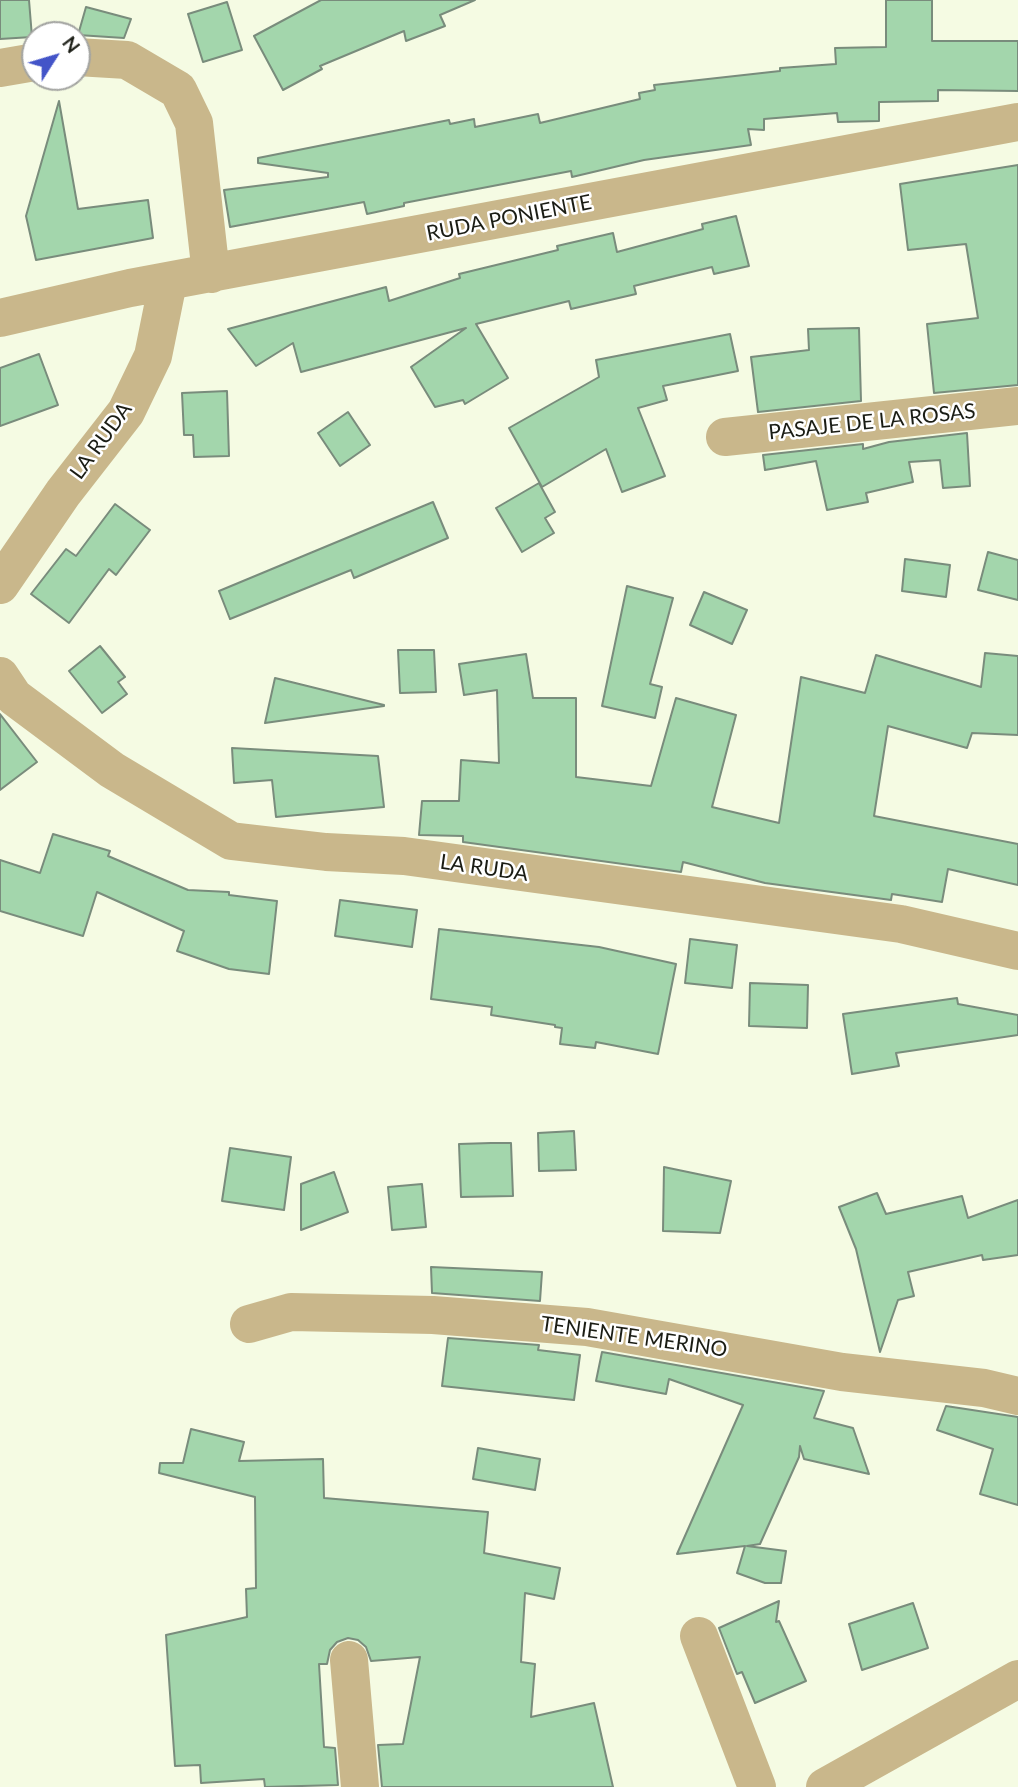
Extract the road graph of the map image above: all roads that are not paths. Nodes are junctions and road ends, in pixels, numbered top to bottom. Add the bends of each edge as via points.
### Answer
1 (91, 58) edge
2 (21, 64) edge
3 (0, 68) edge
4 (1018, 122) edge
5 (211, 274) junction
6 (168, 282) junction
7 (0, 318) edge
8 (1018, 406) edge
9 (725, 437) dead end
10 (0, 585) edge
11 (0, 676) edge
12 (1018, 951) edge
13 (249, 1324) dead end
14 (1018, 1396) edge
15 (699, 1636) dead end
16 (349, 1660) dead end
17 (1018, 1679) edge
18 (360, 1787) edge
19 (757, 1787) edge
20 (825, 1787) edge

1 - 5 street via 127,60 178,90 194,123
2 - 3 street
4 - 5 street, RUDA PONIENTE
5 - 6 street, RUDA PONIENTE
6 - 7 street, RUDA PONIENTE
6 - 10 street, LA RUDA via 153,356 126,412
8 - 9 street, PASAJE DE LA ROSAS
11 - 12 street, LA RUDA via 14,697 112,770 231,841 404,856 901,924
13 - 14 street, TENIENTE MERINO via 291,1312 433,1315 587,1327 842,1372
15 - 19 street
16 - 18 street
17 - 20 street

